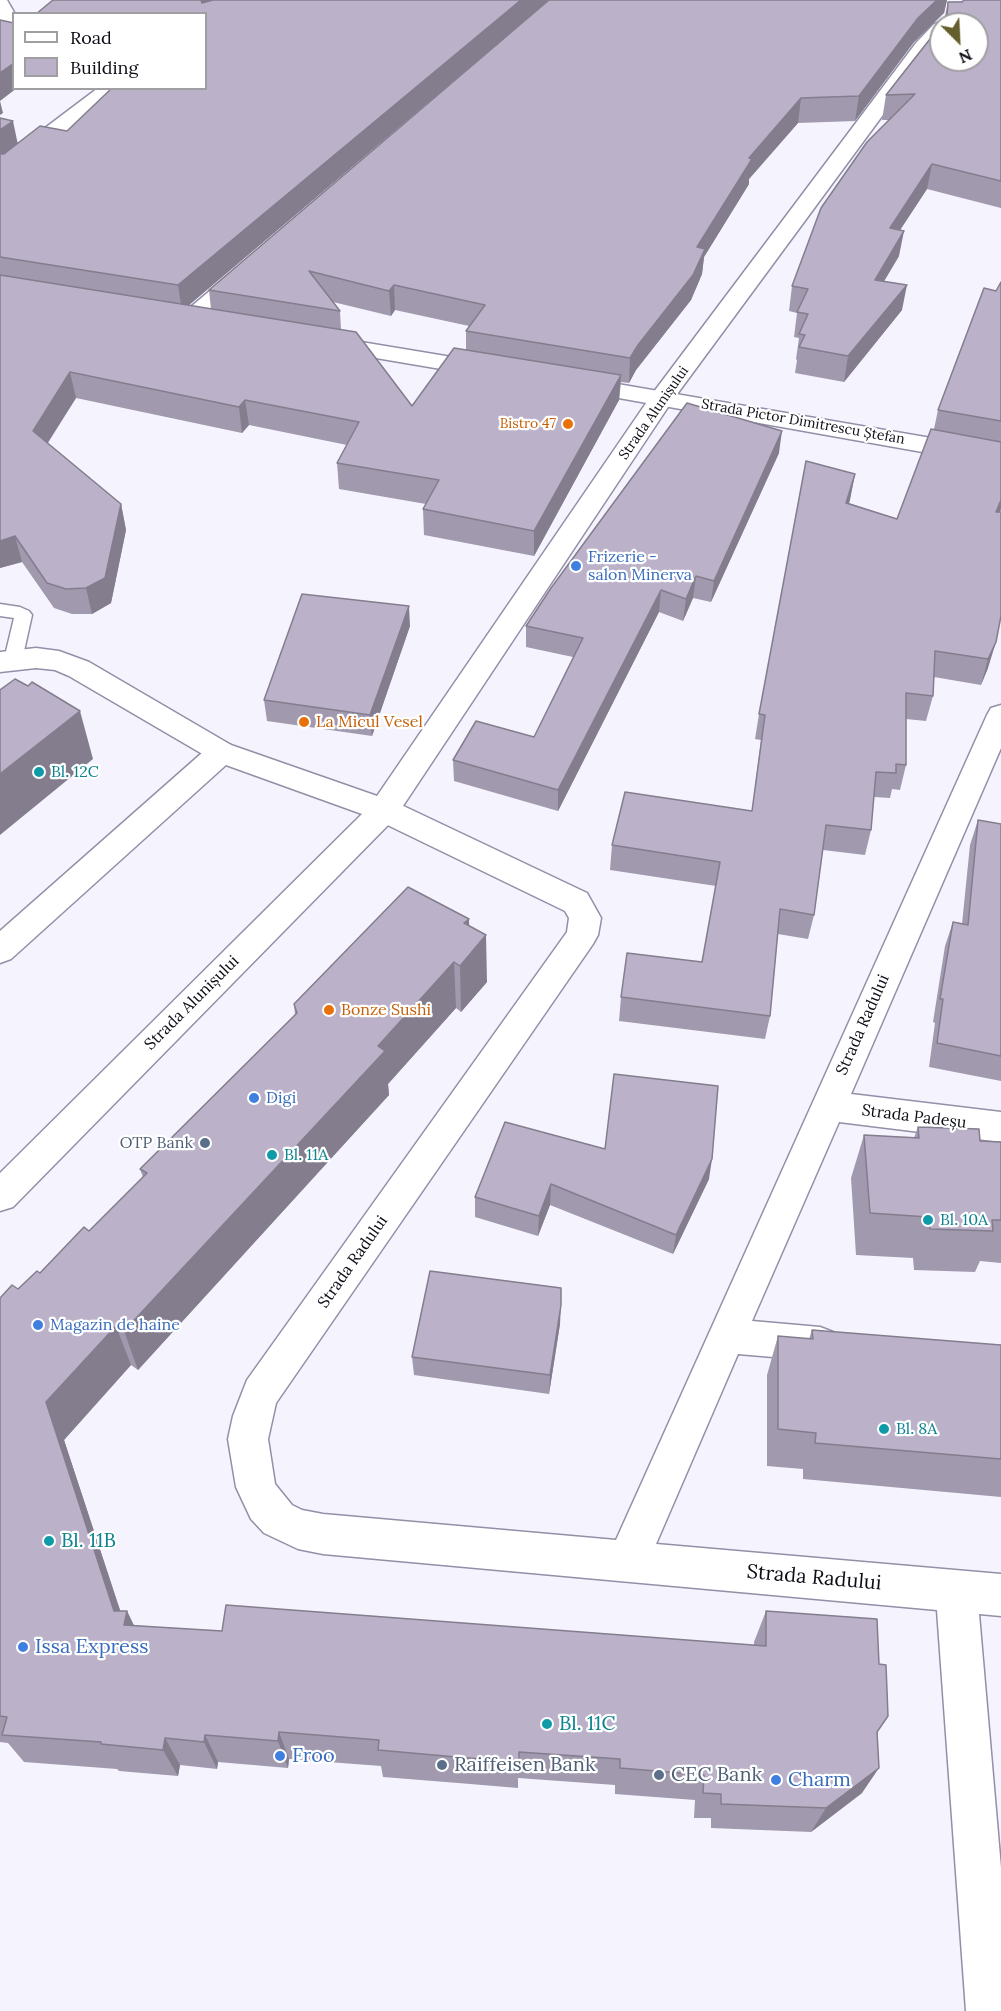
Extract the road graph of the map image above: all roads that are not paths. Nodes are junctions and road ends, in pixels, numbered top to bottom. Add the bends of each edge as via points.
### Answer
1 (929, 42) edge
2 (109, 90) edge
3 (0, 172) edge
4 (258, 261) edge
5 (165, 317) edge
6 (188, 321) junction
7 (212, 325) edge
8 (307, 340) edge
9 (508, 373) edge
10 (555, 381) edge
11 (662, 398) junction
12 (1001, 458) edge
13 (0, 610) edge
14 (4, 664) edge
15 (1001, 715) edge
16 (221, 752) junction
17 (384, 810) junction
18 (0, 950) edge
19 (828, 1106) junction
20 (1001, 1127) edge
21 (0, 1196) edge
22 (726, 1336) junction
23 (858, 1348) edge
24 (627, 1562) junction
25 (956, 1590) junction
26 (1001, 1595) edge
27 (990, 2011) edge

1 - 11 street, Strada Alunișului
2 - 3 street
4 - 6 street
5 - 6 street
6 - 7 street
8 - 9 street
10 - 11 street, Strada Pictor Dimitrescu Ștefan
11 - 12 street, Strada Pictor Dimitrescu Ștefan
11 - 17 street, Strada Alunișului
13 - 14 lane via 23,615
14 - 16 street via 36,658 79,669
15 - 19 street, Strada Radului
16 - 17 street
16 - 18 street
17 - 21 street, Strada Alunișului
17 - 24 street, Strada Radului via 576,902 585,918 582,935 261,1393 248,1440 256,1487 278,1519 298,1529
19 - 20 street, Strada Padeșu
19 - 22 street, Strada Radului
22 - 23 street
22 - 24 street, Strada Radului
24 - 25 street, Strada Radului
25 - 26 street, Strada Radului
25 - 27 street

